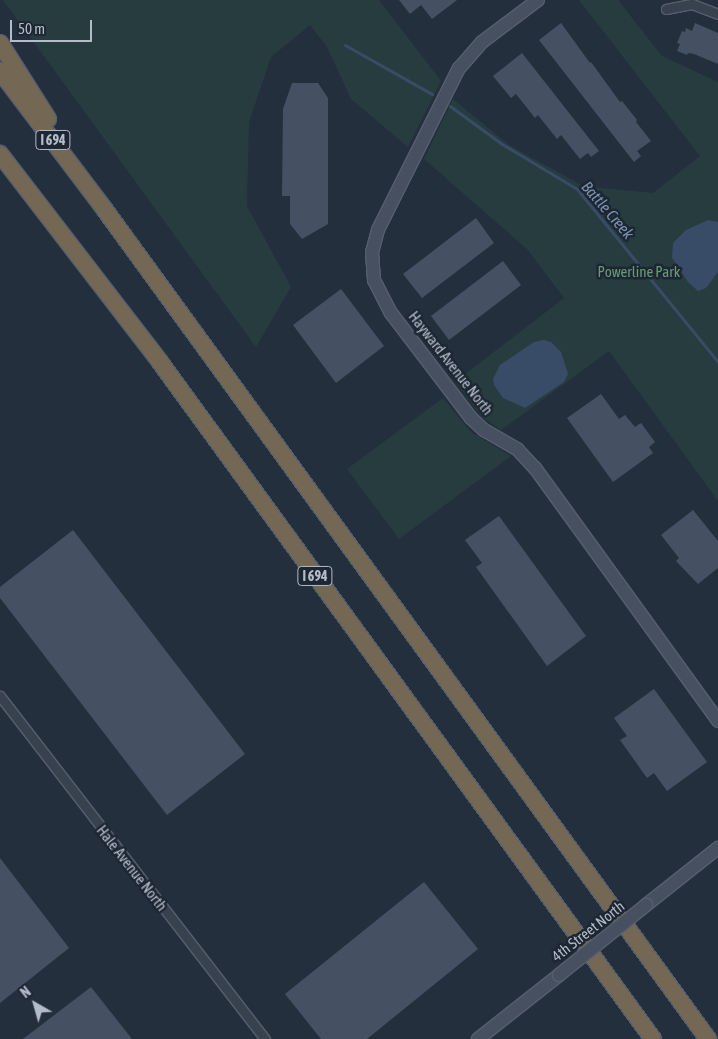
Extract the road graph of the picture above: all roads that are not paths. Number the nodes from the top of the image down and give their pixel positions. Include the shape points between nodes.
1 (538, 0) edge
2 (666, 9) dead end
3 (718, 14) edge
4 (0, 43) edge
5 (0, 71) edge
6 (0, 154) edge
7 (105, 210) junction
8 (0, 696) edge
9 (718, 721) edge
10 (718, 848) edge
11 (265, 1039) edge
12 (478, 1039) edge
13 (653, 1039) edge
14 (708, 1039) edge

1 - 9 street, Hayward Avenue North via 482,42 459,68 378,230 372,252 374,280 391,313 470,418 533,464
2 - 3 street via 692,4
4 - 7 highway
5 - 7 highway, I 694
6 - 13 highway, I 694 via 166,370
7 - 14 highway, I 694
8 - 11 street, Hale Avenue North
10 - 12 street, 4th Street North, bridge

